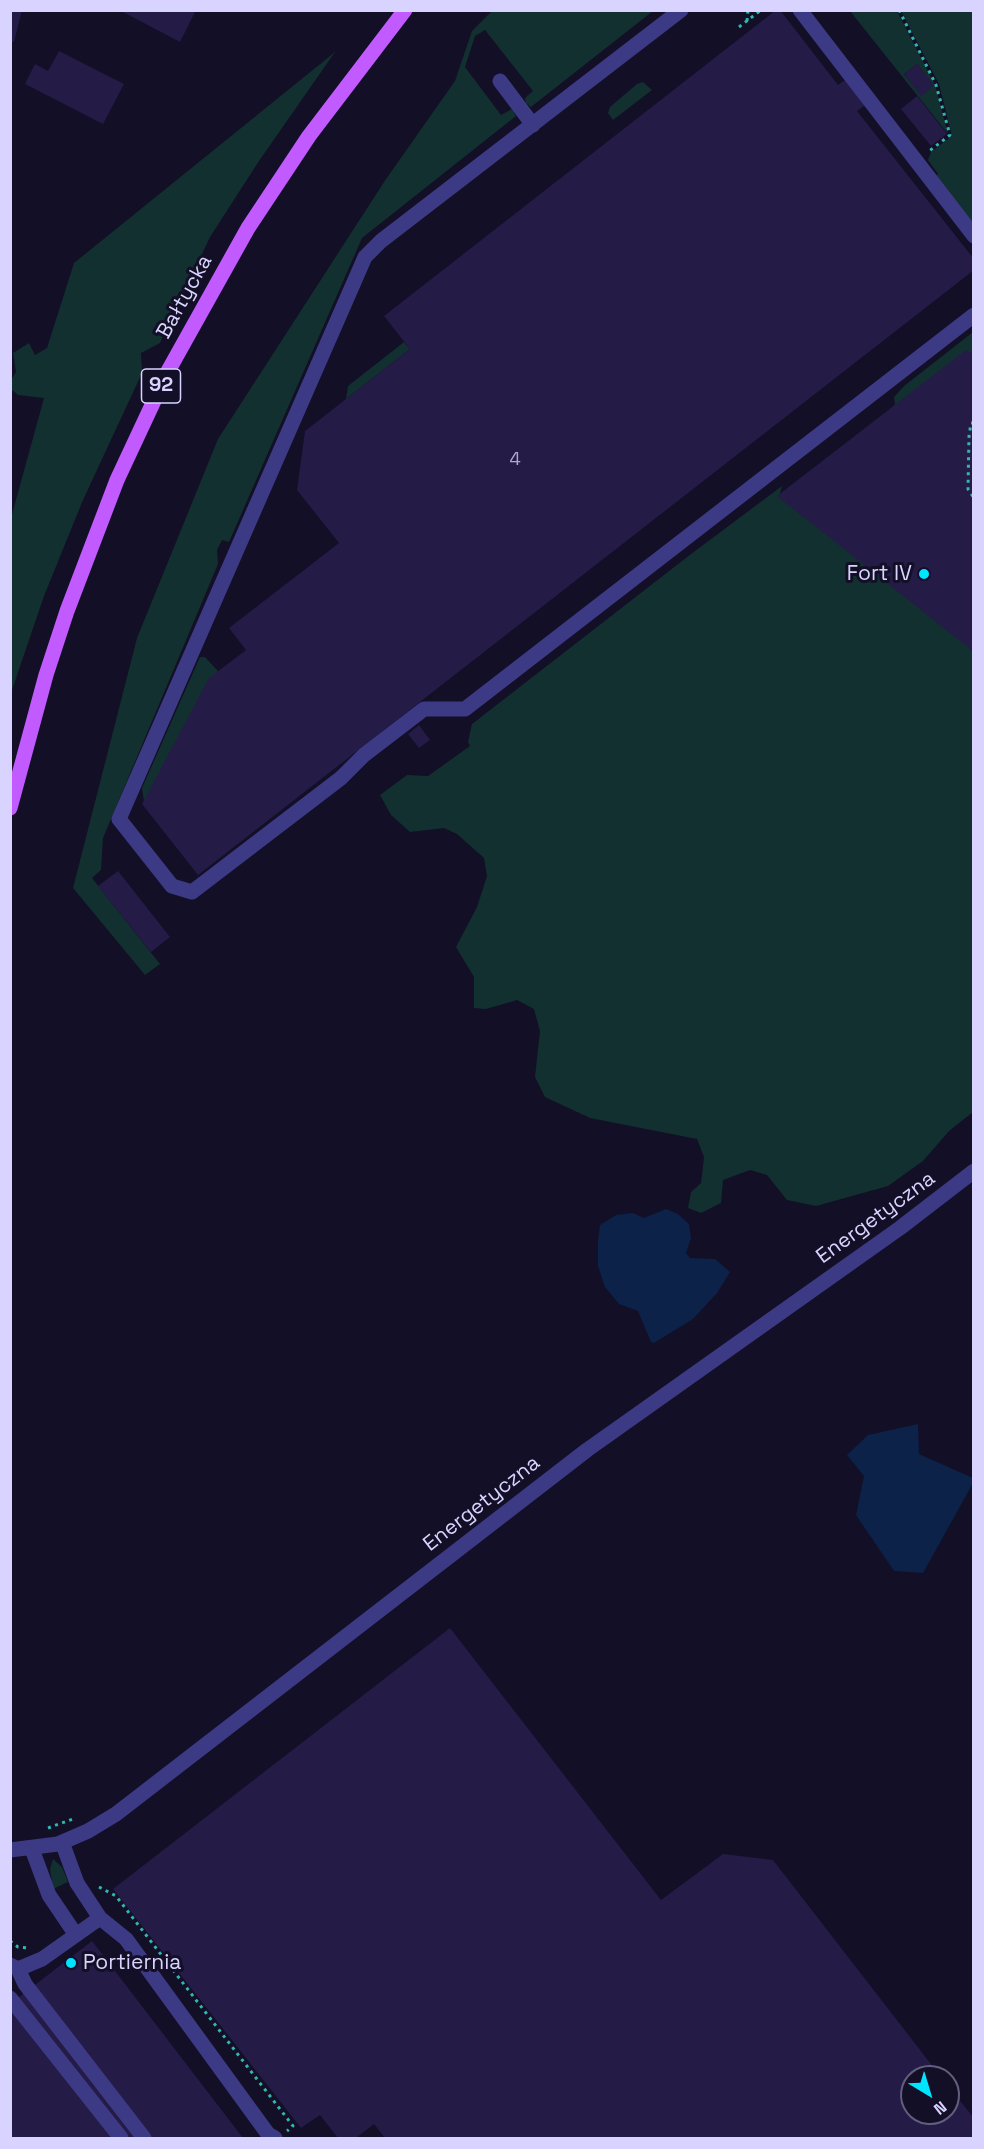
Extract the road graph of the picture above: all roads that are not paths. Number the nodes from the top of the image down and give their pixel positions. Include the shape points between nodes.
1 (405, 10) edge
2 (681, 10) edge
3 (800, 10) edge
4 (500, 81) dead end
5 (534, 125) junction
6 (974, 236) edge
7 (974, 315) edge
8 (10, 808) edge
9 (974, 1171) edge
10 (62, 1842) junction
11 (32, 1849) junction
12 (10, 1850) edge
13 (100, 1918) junction
14 (76, 1935) junction
15 (14, 1967) edge
16 (10, 1998) edge
17 (121, 2139) edge
18 (144, 2139) edge
19 (275, 2139) edge

1 - 8 main road, Bałtycka / 92 via 297,154 243,237 167,373 117,480 67,611
2 - 5 street
3 - 6 street
4 - 5 street
5 - 7 street via 365,257 119,819 172,886 192,892 217,875 424,710 465,709
9 - 10 street, Energetyczna via 587,1450 116,1814
10 - 11 street, Energetyczna
10 - 13 street via 77,1883
11 - 12 street, Energetyczna
11 - 14 street via 49,1895
13 - 14 street
13 - 19 street via 126,1939
14 - 15 street via 42,1959
15 - 18 street
16 - 17 street

